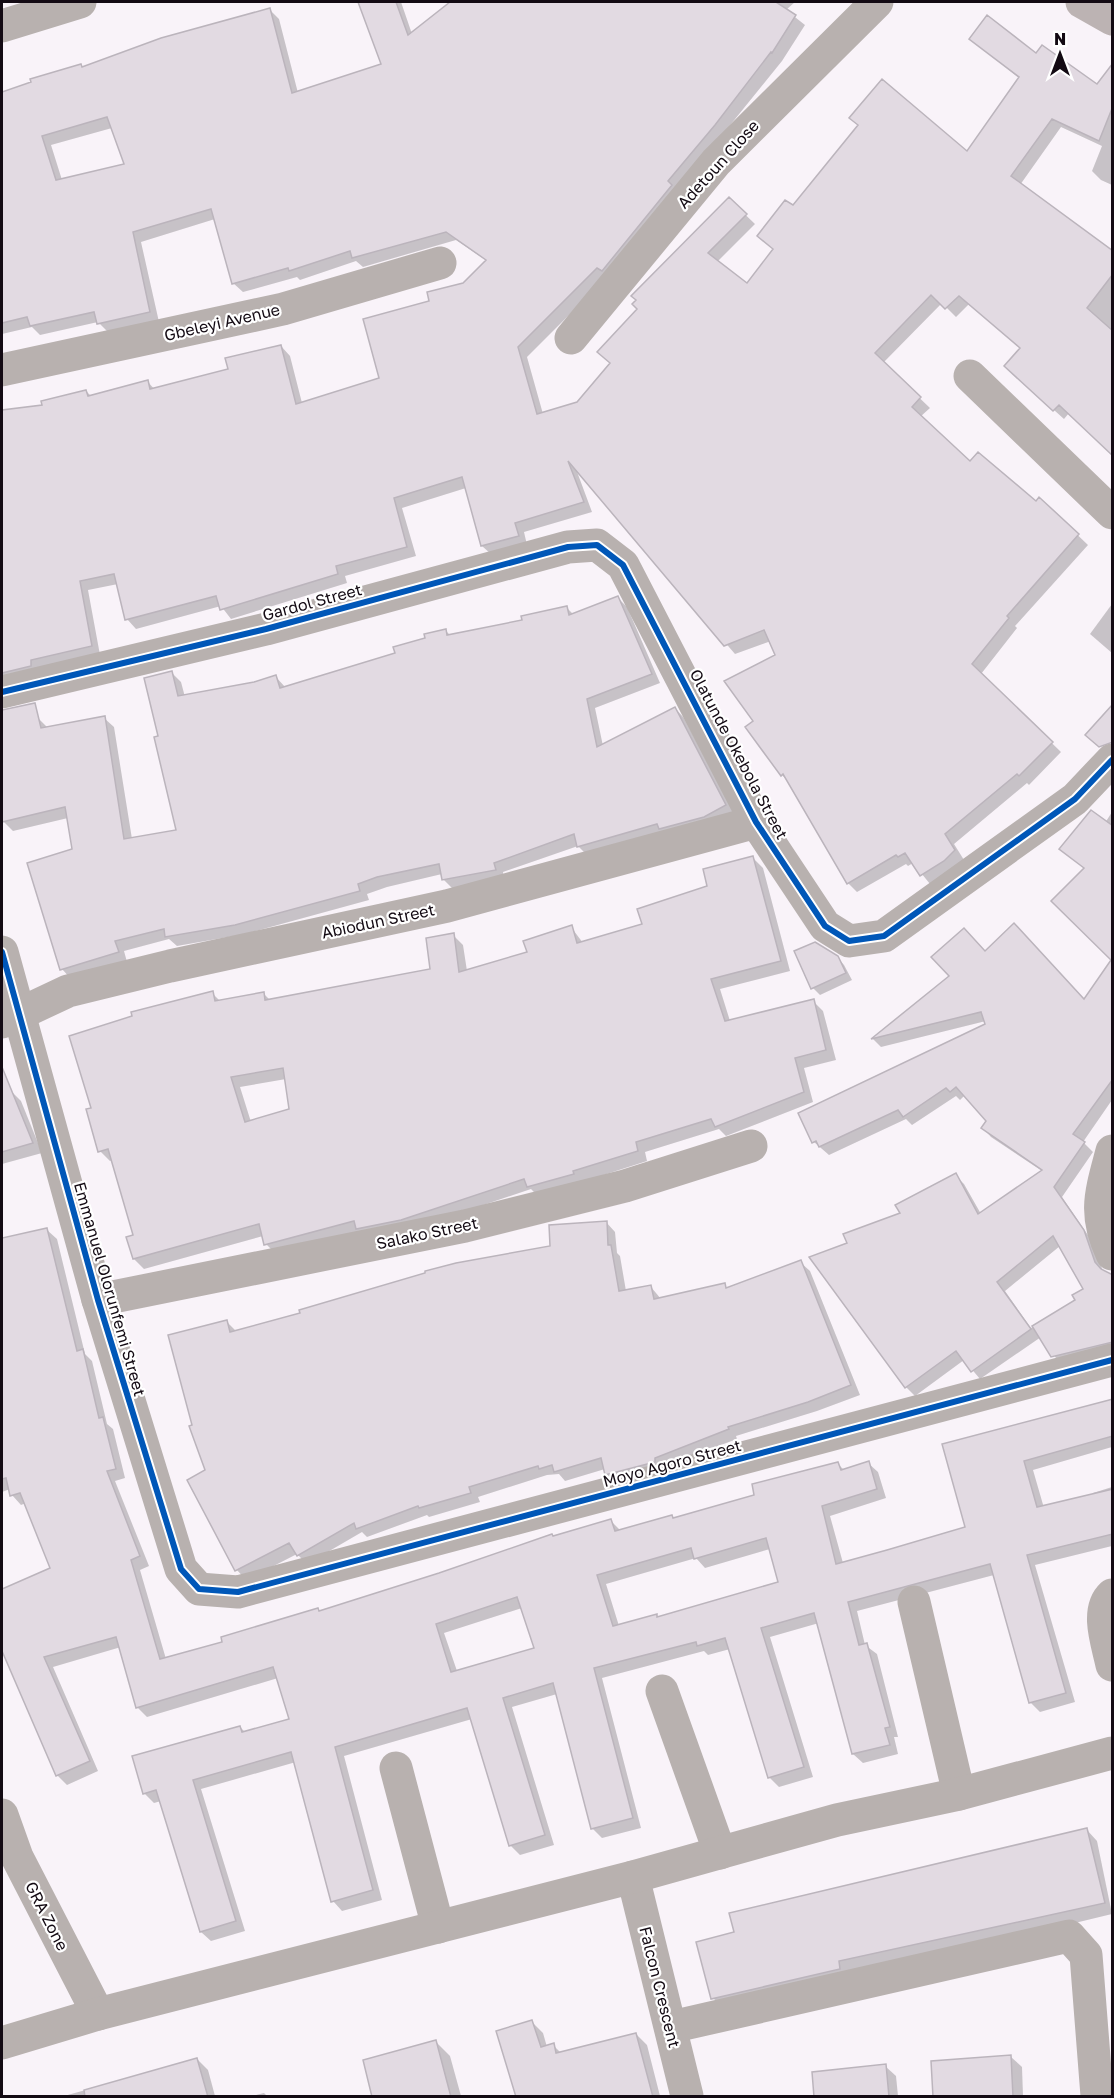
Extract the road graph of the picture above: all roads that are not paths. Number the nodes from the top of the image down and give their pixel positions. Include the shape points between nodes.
1 (80, 2) edge
2 (877, 2) edge
3 (1082, 2) edge
4 (1113, 19) edge
5 (2, 26) edge
6 (440, 263) dead end
7 (571, 338) dead end
8 (2, 370) edge
9 (970, 376) dead end
10 (1113, 513) edge
11 (623, 565) joint
12 (2, 692) edge
13 (1113, 760) edge
14 (756, 822) junction
15 (2, 952) edge
16 (9, 1018) edge
17 (751, 1146) dead end
18 (1113, 1151) edge
19 (1113, 1254) edge
20 (98, 1300) junction
21 (1113, 1360) edge
22 (238, 1592) joint
23 (1113, 1595) edge
24 (914, 1602) dead end
25 (1113, 1665) edge
26 (662, 1691) dead end
27 (1113, 1753) edge
28 (396, 1768) dead end
29 (959, 1794) junction
30 (2, 1815) edge
31 (720, 1853) junction
32 (633, 1877) junction
33 (438, 1927) junction
34 (98, 2014) junction
35 (671, 2027) junction
36 (2, 2043) edge
37 (687, 2097) edge
38 (1097, 2097) edge

1 - 5 street
2 - 7 street, Adetoun Close via 716,162
3 - 4 main road
6 - 8 street, Gbeleyi Avenue via 283,309
9 - 10 street
11 - 12 street, Gardol Street via 597,545 567,547 266,629
11 - 14 street, Olatunde Okebola Street
13 - 14 street, Olatunde Okebola Street via 1075,799 884,936 849,941 825,926
14 - 16 street, Abiodun Street via 447,906 68,991
15 - 16 street, Emmanuel Olorunfemi Street
16 - 20 street, Emmanuel Olorunfemi Street
17 - 20 street, Salako Street via 625,1186 465,1226
18 - 19 street via 1100,1196 1102,1232
20 - 22 street, Emmanuel Olorunfemi Street via 181,1569 199,1589
21 - 22 street, Moyo Agoro Street
23 - 25 street via 1108,1599 1103,1621
24 - 29 street
26 - 31 street
27 - 29 street
28 - 33 street
29 - 31 street via 837,1820
30 - 34 street, GRA Zone via 17,1857
31 - 32 street
32 - 33 street
32 - 35 street, Falcon Crescent
33 - 34 street
34 - 36 street
35 - 37 street, Falcon Crescent
35 - 38 street via 1069,1936 1086,1954

